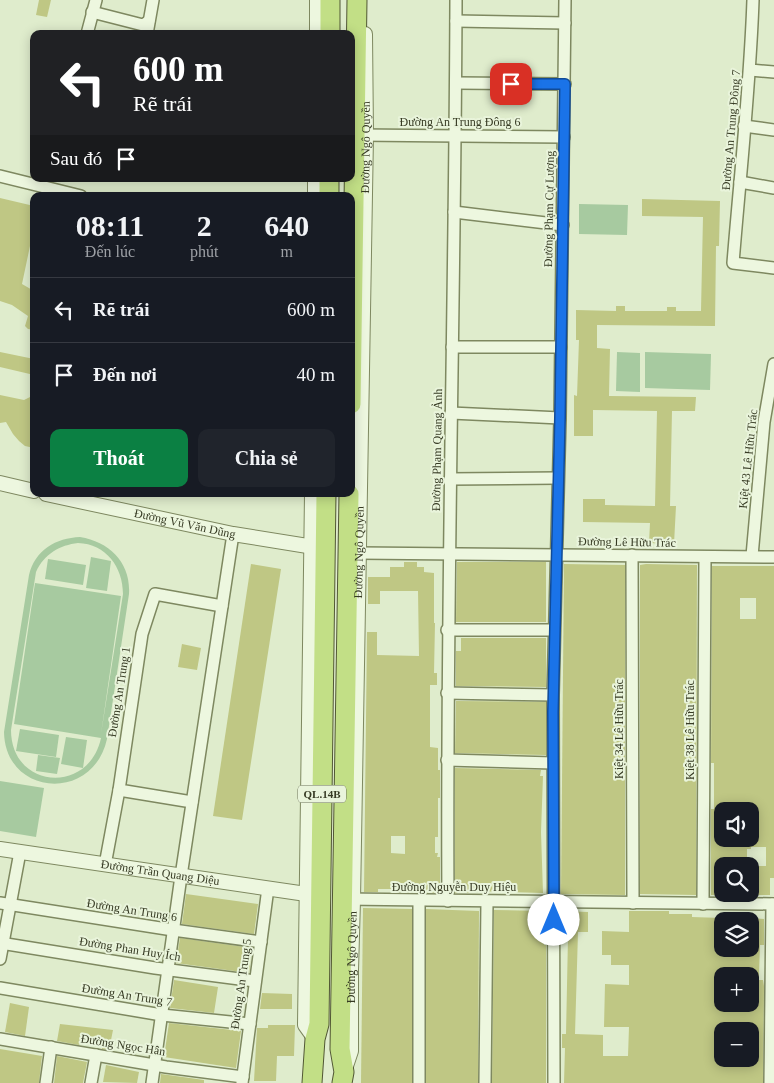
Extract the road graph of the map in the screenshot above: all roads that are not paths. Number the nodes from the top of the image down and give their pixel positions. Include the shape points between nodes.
1 (96, 0) edge
2 (153, 0) edge
3 (317, 0) edge
4 (330, 0) edge
5 (357, 0) edge
6 (365, 0) edge
7 (456, 0) edge
8 (565, 0) edge
9 (753, 0) edge
10 (92, 12) junction
11 (149, 21) junction
12 (456, 21) junction
13 (565, 23) junction
14 (88, 30) edge
15 (148, 30) edge
16 (317, 30) edge
17 (330, 30) edge
18 (750, 70) junction
19 (774, 72) edge
20 (456, 83) junction
21 (565, 84) junction
22 (744, 126) junction
23 (774, 130) edge
24 (361, 135) junction
25 (456, 136) junction
26 (564, 137) junction
27 (0, 176) edge
28 (30, 180) edge
29 (740, 182) junction
30 (48, 183) edge
31 (774, 188) edge
32 (71, 192) edge
33 (454, 212) junction
34 (563, 225) junction
35 (774, 268) edge
36 (355, 296) edge
37 (452, 347) junction
38 (561, 347) junction
39 (774, 364) edge
40 (451, 413) junction
41 (560, 418) junction
42 (355, 448) edge
43 (558, 478) junction
44 (450, 479) junction
45 (0, 483) edge
46 (30, 490) edge
47 (60, 497) edge
48 (312, 497) edge
49 (326, 497) edge
50 (348, 497) edge
51 (354, 497) edge
52 (233, 534) junction
53 (319, 548) junction
54 (353, 552) junction
55 (449, 553) junction
56 (556, 555) junction
57 (632, 556) junction
58 (752, 556) junction
59 (774, 556) edge
60 (705, 557) junction
61 (222, 606) junction
62 (447, 630) junction
63 (554, 630) junction
64 (447, 693) junction
65 (553, 694) junction
66 (447, 760) junction
67 (552, 763) junction
68 (119, 790) junction
69 (192, 802) junction
70 (0, 849) edge
71 (20, 852) junction
72 (105, 865) junction
73 (181, 876) junction
74 (268, 888) junction
75 (314, 895) junction
76 (348, 900) junction
77 (419, 901) junction
78 (448, 901) junction
79 (487, 902) junction
80 (554, 902) junction
81 (633, 903) junction
82 (5, 904) edge
83 (703, 904) junction
84 (773, 904) edge
85 (173, 930) junction
86 (261, 942) junction
87 (1, 943) edge
88 (0, 959) edge
89 (167, 970) junction
90 (255, 981) junction
91 (0, 988) edge
92 (162, 1015) junction
93 (250, 1024) junction
94 (0, 1039) edge
95 (51, 1047) junction
96 (96, 1055) junction
97 (155, 1065) junction
98 (200, 1071) junction
99 (343, 1078) edge
100 (242, 1080) edge
101 (46, 1083) edge
102 (91, 1083) edge
103 (152, 1083) edge
104 (199, 1083) edge
105 (312, 1083) edge
106 (419, 1083) edge
107 (485, 1083) edge
108 (554, 1083) edge
109 (770, 1083) edge

1 - 10 street
2 - 11 street
3 - 16 street
4 - 17 highway
5 - 24 highway
6 - 24 street, Đường Ngô Quyền
7 - 12 street, Đường Phạm Quang Ảnh
8 - 13 street, Đường Phạm Cự Lượng
9 - 18 street, Đường An Trung Đông 7
10 - 11 street via 143,25
10 - 14 street
11 - 15 street
12 - 13 street
12 - 20 street, Đường Phạm Quang Ảnh
13 - 21 street, Đường Phạm Cự Lượng
18 - 19 street
18 - 22 street, Đường An Trung Đông 7
20 - 21 street
20 - 25 street, Đường Phạm Quang Ảnh
21 - 26 street, Đường Phạm Cự Lượng
22 - 23 street
22 - 29 street, Đường An Trung Đông 7
24 - 25 street, Đường An Trung Đông 6
24 - 36 highway, Đường Ngô Quyền
24 - 42 street, Đường Ngô Quyền
25 - 26 street, Đường An Trung Đông 6
25 - 33 street, Đường Phạm Quang Ảnh
26 - 34 street, Đường Phạm Cự Lượng
27 - 28 street
29 - 31 street
29 - 35 street, Đường An Trung Đông 7 via 734,263
30 - 32 street
33 - 34 street
33 - 37 street, Đường Phạm Quang Ảnh
34 - 38 street, Đường Phạm Cự Lượng
37 - 38 street
37 - 40 street, Đường Phạm Quang Ảnh
38 - 41 street, Đường Phạm Cự Lượng
39 - 58 street, Kiệt 43 Lê Hữu Trác via 764,422
40 - 41 street
40 - 44 street, Đường Phạm Quang Ảnh
41 - 43 street, Đường Phạm Cự Lượng
43 - 44 street
43 - 56 street, Đường Phạm Cự Lượng
44 - 55 street, Đường Phạm Quang Ảnh
45 - 46 street
47 - 52 street, Đường Vũ Văn Dũng
48 - 53 street
49 - 53 highway, QL.14B
50 - 54 highway, Đường Ngô Quyền / QL.14B
51 - 54 street, Đường Ngô Quyền
52 - 53 street, Đường Vũ Văn Dũng
52 - 61 street
53 - 54 highway
53 - 75 highway, QL.14B
54 - 55 street, Đường Lê Hữu Trác
54 - 76 highway, Đường Ngô Quyền / QL.14B via 347,629
55 - 56 street, Đường Lê Hữu Trác
55 - 62 street, Đường Phạm Quang Ảnh
56 - 57 street, Đường Lê Hữu Trác
56 - 63 street, Đường Phạm Cự Lượng
57 - 60 street, Đường Lê Hữu Trác
57 - 81 street, Kiệt 34 Lê Hữu Trác
58 - 59 street, Đường Lê Hữu Trác
58 - 60 street, Đường Lê Hữu Trác
60 - 83 street, Kiệt 38 Lê Hữu Trác
61 - 68 street, Đường An Trung 1 via 154,594 142,634
61 - 69 street
62 - 63 street
62 - 64 street, Đường Phạm Quang Ảnh
63 - 65 street, Đường Phạm Cự Lượng
64 - 65 street
64 - 66 street, Đường Phạm Quang Ảnh
65 - 67 street, Đường Phạm Cự Lượng
66 - 67 street
66 - 78 street, Đường Phạm Quang Ảnh
67 - 80 street, Đường Phạm Cự Lượng
68 - 69 street
68 - 72 street
69 - 73 street
70 - 71 street, Đường Trần Quang Diệu
71 - 72 street, Đường Trần Quang Diệu
71 - 82 street
72 - 73 street, Đường Trần Quang Diệu
73 - 74 street, Đường Trần Quang Diệu
73 - 85 street
74 - 75 street, Đường Trần Quang Diệu
74 - 86 street, Đường An Trung 5
75 - 105 highway, QL.14B via 319,1024
76 - 77 street, Đường Nguyễn Duy Hiệu
76 - 99 highway, Đường Ngô Quyền / QL.14B via 340,1049
77 - 78 street, Đường Nguyễn Duy Hiệu
77 - 106 street
78 - 79 street, Đường Nguyễn Duy Hiệu
79 - 80 street, Đường Nguyễn Duy Hiệu
79 - 107 street
80 - 81 street, Đường Nguyễn Duy Hiệu
80 - 108 street, Đường Phạm Cự Lượng
81 - 83 street, Đường Nguyễn Duy Hiệu
82 - 85 street, Đường An Trung 6
82 - 87 street
83 - 84 street, Đường Nguyễn Duy Hiệu
84 - 109 street
85 - 86 street, Đường An Trung 6
85 - 89 street
86 - 90 street, Đường An Trung 5
87 - 88 street
87 - 89 street, Đường Phan Huy Ích
89 - 90 street, Đường Phan Huy Ích
89 - 92 street
90 - 93 street, Đường An Trung 5
91 - 92 street, Đường An Trung 7
92 - 93 street, Đường An Trung 7
92 - 97 street
93 - 100 street, Đường An Trung 5
94 - 95 street, Đường Ngọc Hân
95 - 96 street, Đường Ngọc Hân
95 - 101 street
96 - 97 street, Đường Ngọc Hân
96 - 102 street
97 - 98 street, Đường Ngọc Hân
97 - 103 street
98 - 100 street, Đường Ngọc Hân
98 - 104 street

